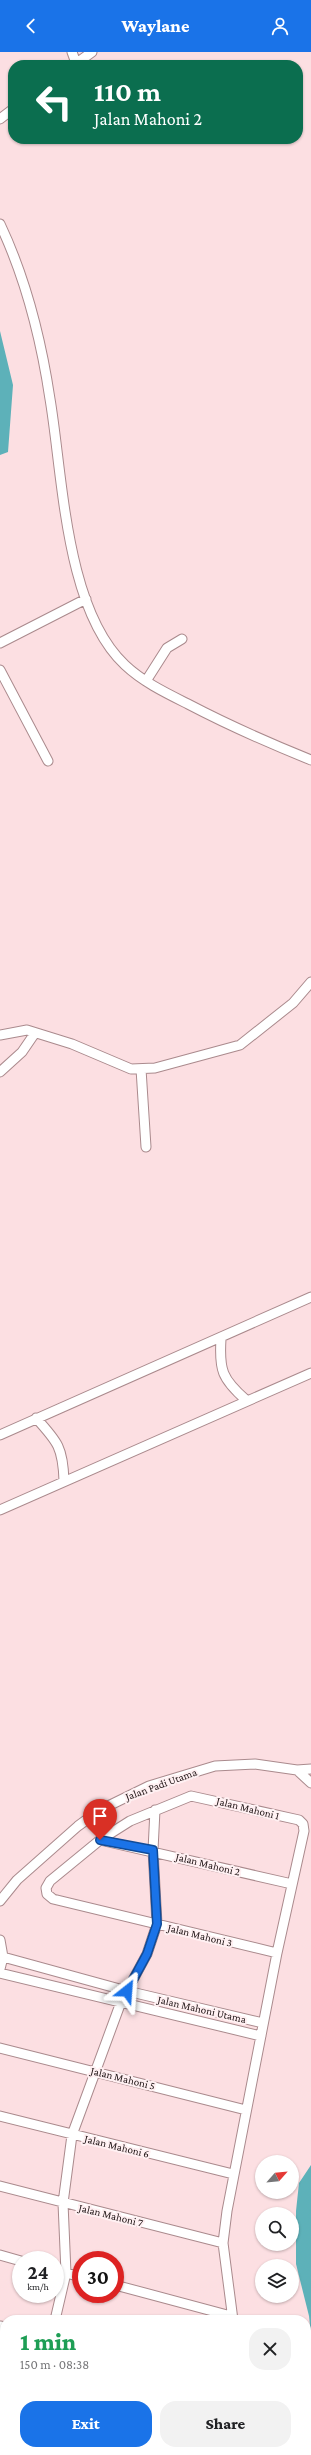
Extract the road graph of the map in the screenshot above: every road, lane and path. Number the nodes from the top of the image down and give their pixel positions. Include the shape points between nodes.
1 (92, 52) edge
2 (81, 60) edge
3 (8, 113) edge
4 (0, 119) edge
5 (0, 224) edge
6 (86, 599) junction
7 (182, 639) dead end
8 (0, 643) edge
9 (0, 670) edge
10 (146, 681) junction
11 (311, 760) edge
12 (48, 761) dead end
13 (311, 982) edge
14 (35, 1033) junction
15 (0, 1035) edge
16 (142, 1069) junction
17 (0, 1072) edge
18 (146, 1147) dead end
19 (311, 1297) edge
20 (221, 1339) junction
21 (311, 1373) edge
22 (246, 1400) junction
23 (36, 1418) junction
24 (0, 1435) edge
25 (64, 1481) junction
26 (0, 1510) edge
27 (311, 1769) edge
28 (297, 1770) junction
29 (311, 1783) edge
30 (155, 1810) junction
31 (100, 1840) junction
32 (153, 1850) junction
33 (292, 1884) junction
34 (0, 1901) edge
35 (157, 1924) junction
36 (0, 1940) edge
37 (277, 1953) junction
38 (3, 1957) junction
39 (0, 1969) edge
40 (0, 1973) edge
41 (127, 1991) junction
42 (120, 2002) junction
43 (263, 2023) junction
44 (261, 2036) junction
45 (0, 2048) edge
46 (95, 2071) junction
47 (246, 2110) junction
48 (0, 2116) edge
49 (72, 2135) junction
50 (233, 2174) junction
51 (0, 2186) edge
52 (63, 2203) junction
53 (223, 2243) junction
54 (0, 2255) edge
55 (12, 2258) edge
56 (66, 2273) junction
57 (72, 2274) edge
58 (124, 2288) edge
59 (56, 2315) edge
60 (221, 2315) edge
61 (232, 2315) edge

1 - 2 street
3 - 4 street
5 - 6 street via 16,257 29,298 50,398 69,533 77,573
6 - 8 street
6 - 10 street via 97,628 109,646 125,665
7 - 10 street via 168,648
9 - 12 street
10 - 11 street via 245,734
13 - 16 street via 294,1003 240,1045 155,1068
14 - 15 street via 19,1031
14 - 16 street via 72,1044 118,1065
14 - 17 street via 22,1052
16 - 18 street
19 - 20 street
20 - 22 street via 222,1373 229,1385
20 - 23 street
21 - 22 street
22 - 25 street
23 - 24 street
23 - 25 street via 55,1439 64,1459
25 - 26 street
27 - 28 street, Jalan Padi Utama
28 - 29 street
28 - 34 street, Jalan Padi Utama via 255,1764 215,1766 149,1786 123,1797 78,1826 17,1880
30 - 31 street via 130,1821
30 - 32 street
30 - 33 street, Jalan Mahoni 1 via 191,1796 299,1820 304,1831
31 - 32 street, Jalan Mahoni 2
31 - 35 street, Jalan Mahoni 3 via 50,1881 46,1888 47,1894 53,1898
32 - 33 street, Jalan Mahoni 2
32 - 35 street
33 - 37 street
35 - 37 street, Jalan Mahoni 3
35 - 41 street via 147,1954
36 - 38 street
37 - 43 street
38 - 39 street
38 - 41 street, Jalan Mahoni Utama
40 - 42 street, Jalan Mahoni Utama
41 - 42 street
41 - 43 street, Jalan Mahoni Utama
42 - 44 street, Jalan Mahoni Utama
42 - 46 street
43 - 44 street
44 - 47 street
45 - 46 street, Jalan Mahoni 5
46 - 47 street, Jalan Mahoni 5
46 - 49 street
47 - 50 street
48 - 49 street, Jalan Mahoni 6
49 - 50 street, Jalan Mahoni 6
49 - 52 street
50 - 53 street
51 - 52 street, Jalan Mahoni 7
52 - 53 street, Jalan Mahoni 7
52 - 56 street
53 - 61 street
54 - 55 street
56 - 57 street
56 - 59 street
58 - 60 street

